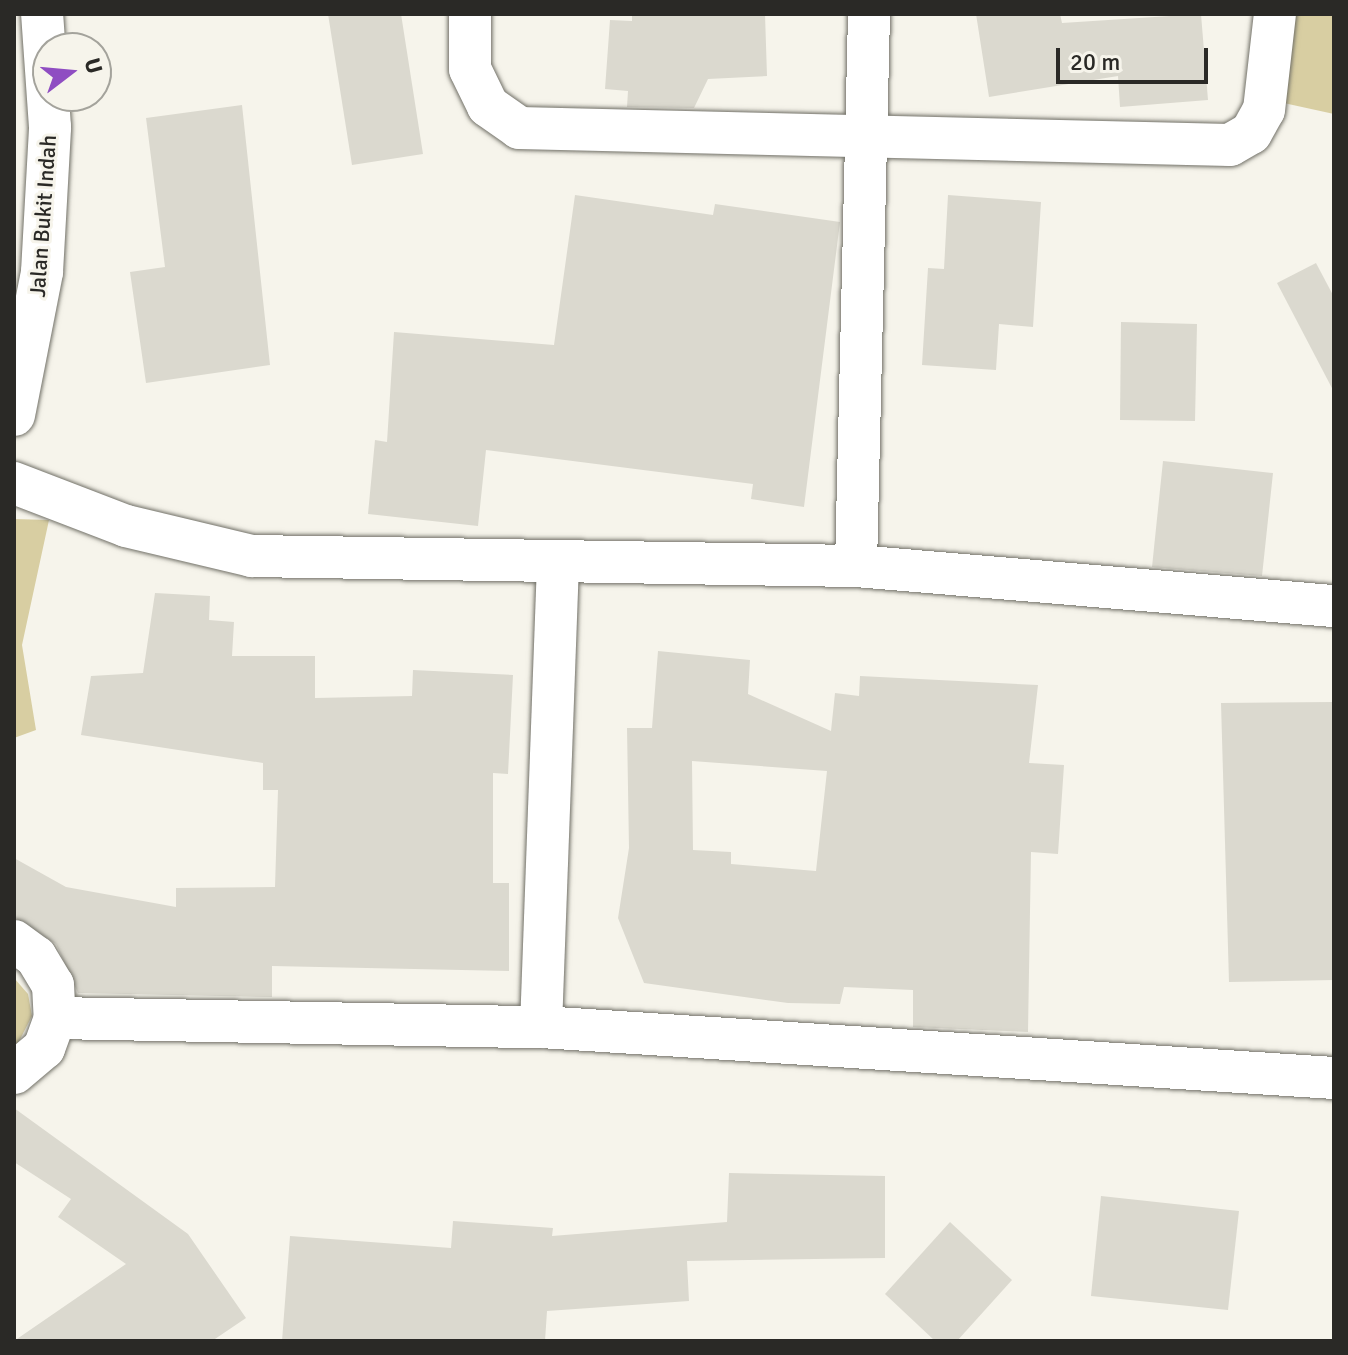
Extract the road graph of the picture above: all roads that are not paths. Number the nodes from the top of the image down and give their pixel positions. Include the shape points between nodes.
1 (42, 14) edge
2 (470, 14) edge
3 (869, 14) edge
4 (1275, 14) edge
5 (866, 137) junction
6 (14, 415) edge
7 (14, 483) edge
8 (558, 566) junction
9 (856, 566) junction
10 (1334, 606) edge
11 (14, 941) edge
12 (55, 1018) junction
13 (541, 1027) junction
14 (14, 1073) edge
15 (1334, 1078) edge

1 - 6 street, Jalan Bukit Indah via 50,127 42,272
2 - 5 street via 470,69 488,106 519,128
3 - 5 street
4 - 5 street via 1264,110 1251,133 1230,145
5 - 9 street
7 - 8 street via 126,526 252,556
8 - 9 street
8 - 13 street
9 - 10 street
11 - 12 street via 36,957 53,985
12 - 13 street
12 - 14 street via 44,1048
13 - 15 street

